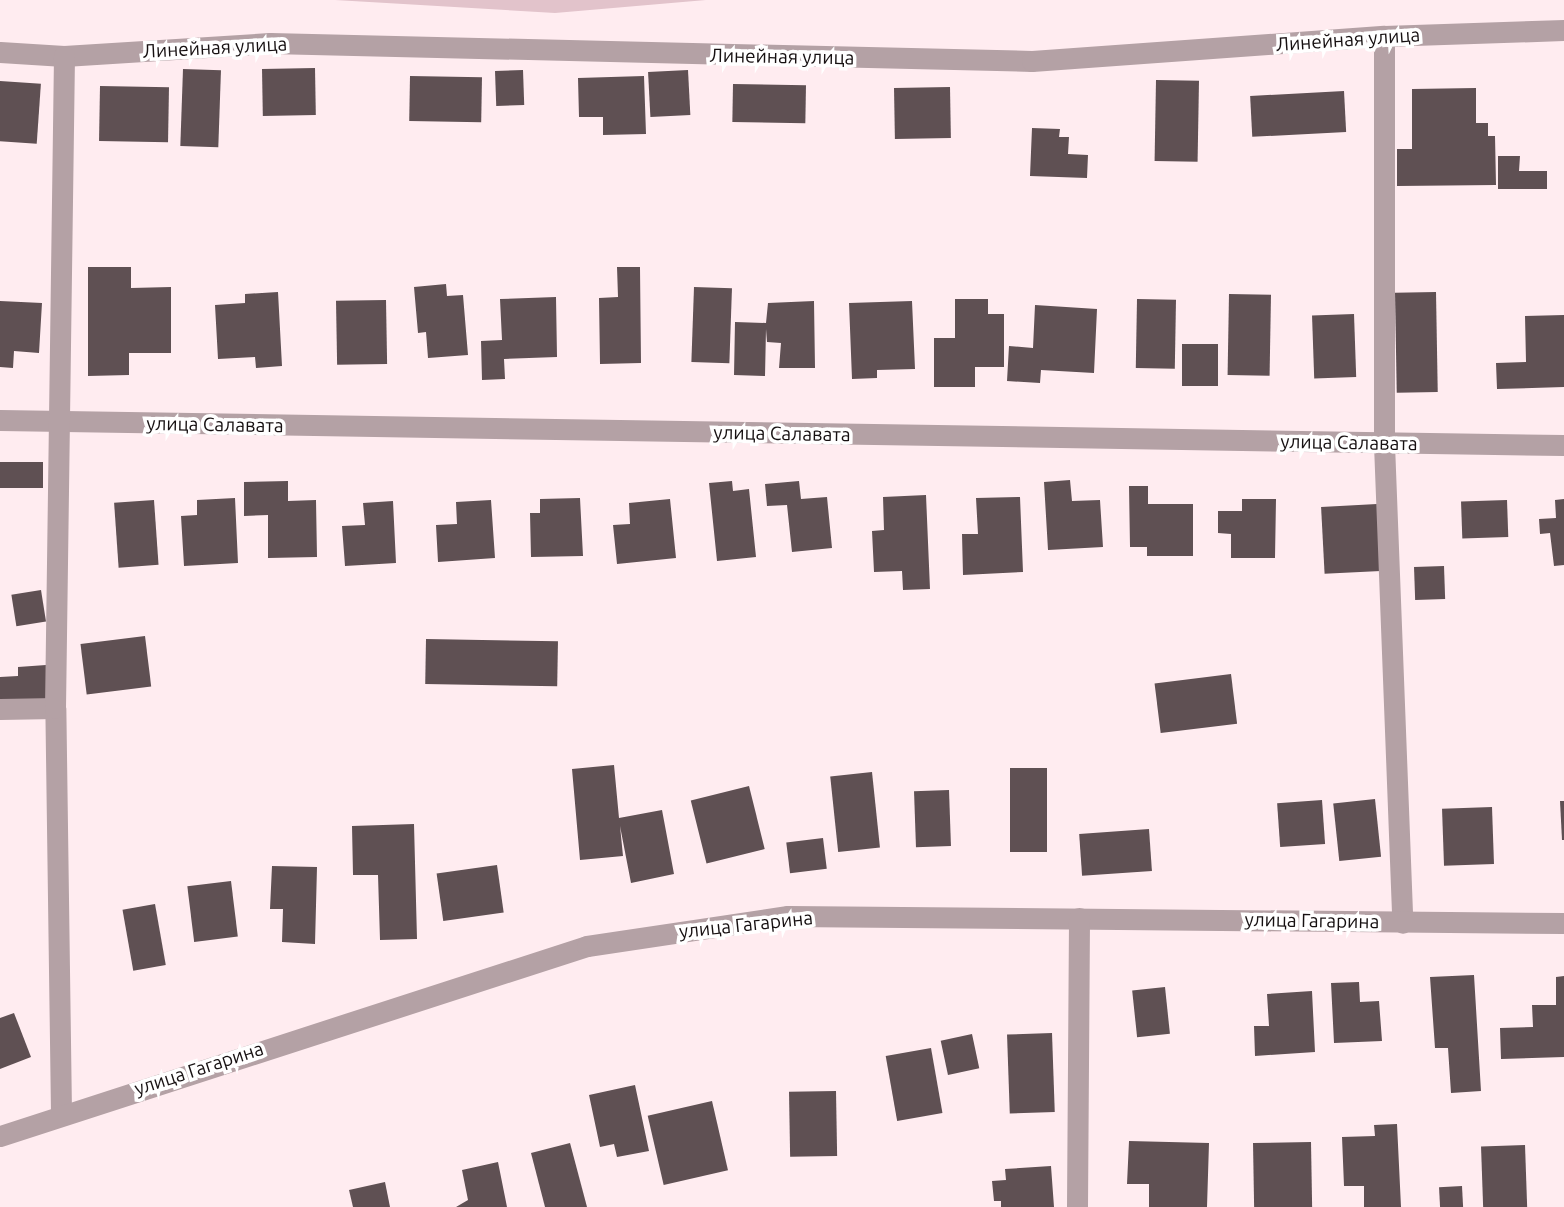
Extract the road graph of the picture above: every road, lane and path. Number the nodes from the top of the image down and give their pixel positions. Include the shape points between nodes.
1 (1564, 30) edge
2 (1384, 36) junction
3 (0, 51) edge
4 (64, 56) junction
5 (0, 420) edge
6 (60, 422) junction
7 (1384, 444) junction
8 (1564, 446) edge
9 (55, 708) junction
10 (0, 709) edge
11 (1079, 918) junction
12 (1402, 923) junction
13 (1564, 923) edge
14 (61, 1112) junction
15 (0, 1136) edge
16 (1077, 1207) edge

1 - 2 street, Линейная улица
2 - 4 street, Линейная улица via 1032,61 270,43
2 - 7 street
3 - 4 street, Линейная улица
4 - 6 street
5 - 6 street, улица Салавата
6 - 7 street, улица Салавата
6 - 9 street
7 - 8 street, улица Салавата
7 - 12 street
9 - 10 street
9 - 14 street
11 - 12 street, улица Гагарина
11 - 14 street, улица Гагарина via 788,916 587,946
11 - 16 street
12 - 13 street, улица Гагарина
14 - 15 street, улица Гагарина

